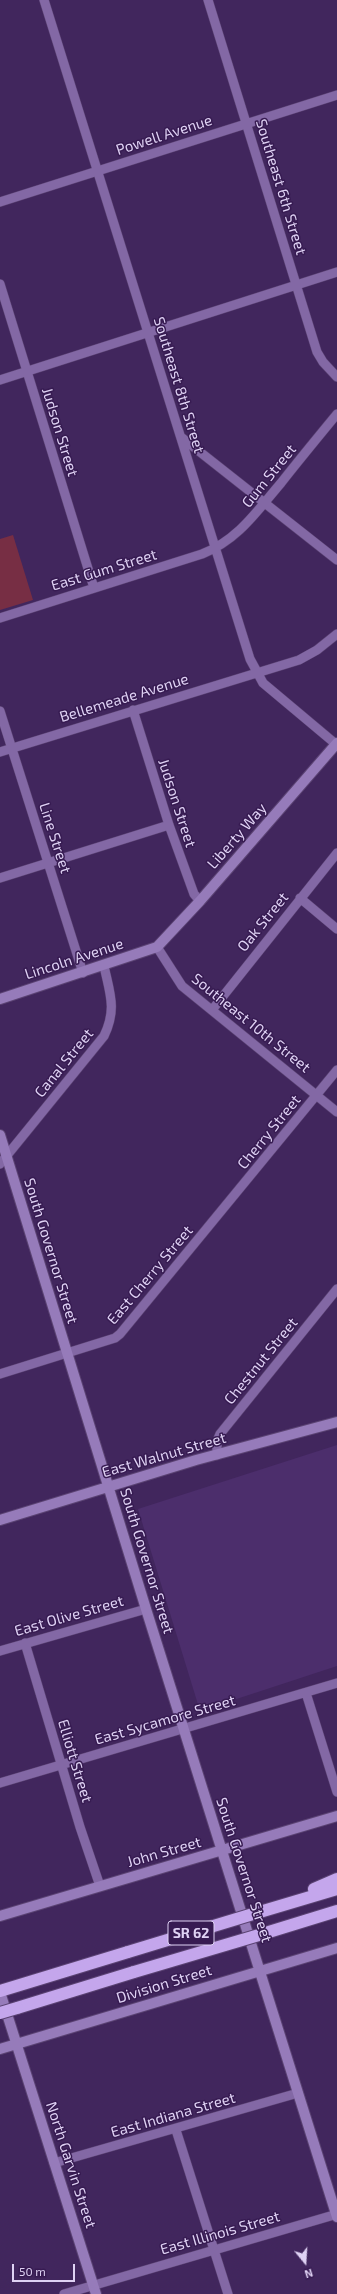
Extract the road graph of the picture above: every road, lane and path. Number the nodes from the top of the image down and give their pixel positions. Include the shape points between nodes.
1 (44, 0) edge
2 (208, 0) edge
3 (337, 95) edge
4 (246, 124) junction
5 (98, 171) junction
6 (0, 202) edge
7 (337, 272) edge
8 (0, 284) edge
9 (297, 285) junction
10 (148, 332) junction
11 (27, 372) junction
12 (337, 377) edge
13 (0, 380) edge
14 (337, 414) edge
15 (181, 437) junction
16 (266, 503) junction
17 (216, 548) junction
18 (337, 560) edge
19 (94, 588) junction
20 (0, 618) edge
21 (337, 634) edge
22 (256, 672) junction
23 (133, 710) junction
24 (0, 711) edge
25 (336, 744) edge
26 (11, 748) junction
27 (0, 752) edge
28 (169, 825) junction
29 (337, 853) edge
30 (48, 863) junction
31 (0, 878) edge
32 (300, 898) junction
33 (200, 901) junction
34 (337, 929) edge
35 (156, 947) junction
36 (104, 966) junction
37 (83, 973) junction
38 (0, 999) edge
39 (212, 1010) junction
40 (337, 1070) edge
41 (317, 1095) junction
42 (337, 1112) edge
43 (0, 1135) edge
44 (3, 1159) edge
45 (222, 1211) joint
46 (336, 1292) edge
47 (67, 1354) junction
48 (0, 1374) edge
49 (337, 1422) edge
50 (217, 1455) junction
51 (108, 1486) junction
52 (0, 1520) edge
53 (146, 1609) junction
54 (25, 1644) junction
55 (0, 1651) edge
56 (337, 1683) edge
57 (306, 1693) junction
58 (184, 1729) junction
59 (62, 1764) junction
60 (0, 1783) edge
61 (337, 1792) edge
62 (337, 1816) edge
63 (222, 1850) junction
64 (337, 1879) edge
65 (100, 1886) junction
66 (337, 1889) edge
67 (268, 1910) junction
68 (337, 1911) edge
69 (0, 1916) edge
70 (337, 1948) edge
71 (260, 1971) junction
72 (3, 1990) edge
73 (0, 2013) edge
74 (17, 2044) junction
75 (0, 2049) edge
76 (298, 2093) junction
77 (176, 2130) junction
78 (54, 2163) junction
79 (337, 2215) edge
80 (214, 2250) junction
81 (95, 2290) edge
82 (64, 2294) edge
83 (228, 2294) edge

1 - 5 street, Southeast 8th Street
2 - 4 street, Southeast 6th Street
3 - 4 street, Powell Avenue
4 - 5 street, Powell Avenue
4 - 9 street, Southeast 6th Street
5 - 6 street, Powell Avenue
5 - 10 street, Southeast 8th Street
7 - 9 street
8 - 11 street, Judson Street
9 - 10 street
9 - 12 street, Southeast 6th Street via 317,352 322,362
10 - 11 street
10 - 15 street, Southeast 8th Street
11 - 13 street
11 - 19 street, Judson Street
14 - 16 street, Gum Street
15 - 16 street
15 - 17 street, Southeast 8th Street
16 - 17 street, Gum Street via 230,540
16 - 18 street
17 - 19 street, East Gum Street
17 - 22 street, Southeast 8th Street
19 - 20 street, East Gum Street
21 - 22 street, Bellemeade Avenue via 299,660
22 - 23 street, Bellemeade Avenue
22 - 25 street, Southeast 8th Street via 263,683
23 - 26 street, Bellemeade Avenue
23 - 28 street, Judson Street
24 - 26 street, Line Street
25 - 33 main road, Liberty Way
26 - 27 street, Bellemeade Avenue
26 - 30 street, Line Street
28 - 30 street
28 - 33 street, Judson Street via 194,894
29 - 32 street, Oak Street
30 - 31 street
30 - 37 street, Line Street
32 - 34 street
32 - 39 street, Oak Street
33 - 35 main road, Liberty Way
35 - 36 main road, Lincoln Avenue
35 - 39 street, Southeast 10th Street via 176,979
36 - 37 main road, Lincoln Avenue
36 - 44 street, Canal Street via 113,1006 112,1020 104,1036
37 - 38 main road, Lincoln Avenue
39 - 41 street, Southeast 10th Street
40 - 41 street, Cherry Street
41 - 42 street, Southeast 10th Street
41 - 45 street, Cherry Street
43 - 44 main road, South Governor Street
44 - 47 main road, South Governor Street
45 - 47 street, East Cherry Street via 120,1334
46 - 50 street, Chestnut Street via 220,1434
47 - 48 street, East Cherry Street
47 - 51 main road, South Governor Street
49 - 50 main road, East Walnut Street
50 - 51 main road, East Walnut Street
51 - 52 main road, East Walnut Street
51 - 53 main road, South Governor Street
53 - 54 street, East Olive Street
53 - 58 main road, South Governor Street
54 - 55 street, East Olive Street
54 - 59 street, Elliott Street
56 - 57 street, East Sycamore Street
57 - 58 street, East Sycamore Street
57 - 61 street
58 - 59 street, East Sycamore Street
58 - 63 main road, South Governor Street
59 - 60 street, East Sycamore Street
59 - 65 street, Elliott Street
62 - 63 main road, John Street
63 - 65 main road, John Street
63 - 71 main road, South Governor Street
64 - 67 highway
65 - 69 main road, John Street
66 - 67 highway, SR 62
67 - 72 highway, SR 62, bridge
68 - 73 highway, SR 62, bridge
70 - 71 main road, Division Street
71 - 74 main road, Division Street
71 - 76 main road, South Governor Street
72 - 74 main road, North Garvin Street
74 - 75 main road, Division Street
74 - 78 main road, North Garvin Street
76 - 77 street, East Indiana Street
76 - 79 main road, South Governor Street
77 - 78 street, East Indiana Street
77 - 80 street
78 - 81 main road, North Garvin Street
79 - 80 street, East Illinois Street
80 - 81 street, East Illinois Street
80 - 83 street
81 - 82 street, East Illinois Street

